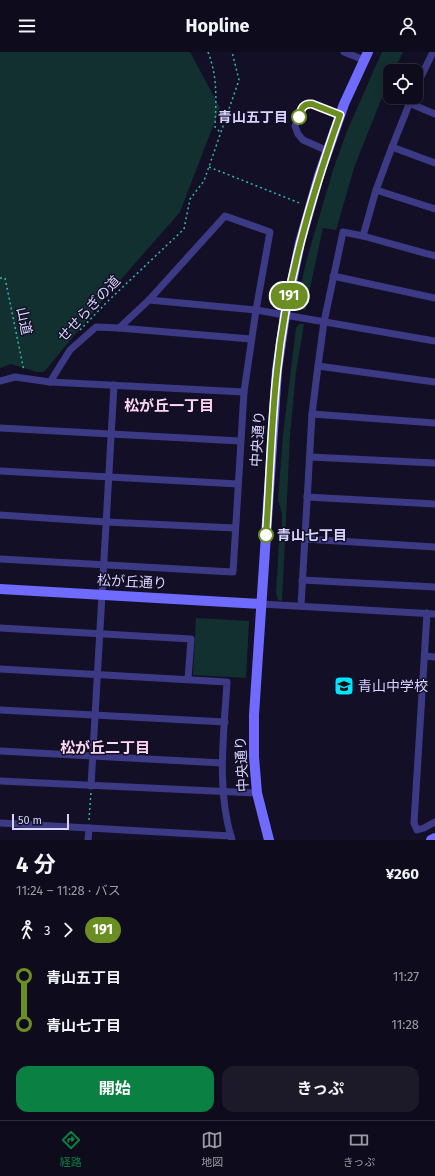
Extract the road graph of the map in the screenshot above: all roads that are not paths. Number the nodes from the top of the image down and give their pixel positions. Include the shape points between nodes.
1 (344, 52) edge
2 (433, 52) edge
3 (366, 56) edge
4 (432, 63) edge
5 (423, 76) edge
6 (409, 104) edge
7 (418, 104) edge
8 (435, 114) edge
9 (340, 115) junction
10 (392, 147) junction
11 (328, 150) junction
12 (435, 163) edge
13 (376, 190) junction
14 (435, 209) edge
15 (363, 236) junction
16 (435, 256) edge
17 (334, 276) junction
18 (435, 298) edge
19 (149, 300) junction
20 (256, 310) junction
21 (285, 315) junction
22 (324, 322) junction
23 (119, 328) junction
24 (251, 339) junction
25 (435, 341) edge
26 (318, 366) junction
27 (0, 381) edge
28 (50, 382) junction
29 (435, 382) edge
30 (114, 385) junction
31 (244, 392) junction
32 (312, 414) junction
33 (435, 423) edge
34 (0, 428) edge
35 (111, 434) junction
36 (240, 441) junction
37 (310, 457) junction
38 (435, 463) edge
39 (0, 471) edge
40 (109, 477) junction
41 (238, 484) junction
42 (307, 497) junction
43 (435, 504) edge
44 (0, 515) edge
45 (106, 522) junction
46 (235, 528) junction
47 (305, 539) junction
48 (435, 547) edge
49 (0, 559) edge
50 (104, 564) junction
51 (302, 580) junction
52 (435, 587) edge
53 (0, 589) edge
54 (102, 594) junction
55 (261, 604) junction
56 (301, 606) junction
57 (431, 614) edge
58 (0, 628) edge
59 (100, 633) junction
60 (425, 656) junction
61 (435, 657) edge
62 (0, 669) edge
63 (98, 674) junction
64 (188, 679) junction
65 (0, 710) edge
66 (95, 715) junction
67 (224, 722) junction
68 (0, 751) edge
69 (93, 756) junction
70 (222, 763) junction
71 (0, 780) edge
72 (91, 786) junction
73 (222, 792) junction
74 (257, 793) junction
75 (435, 822) edge
76 (0, 823) edge
77 (89, 828) junction
78 (232, 838) edge
79 (435, 838) edge
80 (88, 840) edge
81 (269, 840) edge
82 (431, 840) edge

1 - 3 street
2 - 4 street
3 - 9 street, 中央通り
4 - 5 street
6 - 10 street
7 - 8 street
9 - 11 street, 中央通り
9 - 11 street via 308,103 304,105 295,126 303,140
10 - 12 street
10 - 13 street
11 - 21 street, 中央通り via 300,244
13 - 14 street
13 - 15 street
15 - 16 street
15 - 17 street via 343,232
17 - 18 street
17 - 22 street
19 - 20 street
19 - 20 street via 225,216 270,232
19 - 23 street
20 - 21 street
20 - 24 street
21 - 22 street
21 - 55 street, 中央通り via 277,370
22 - 25 street
22 - 26 street
23 - 24 street
23 - 28 street via 96,327 70,350
24 - 31 street
26 - 29 street
26 - 32 street
27 - 28 street via 15,377
28 - 30 street
30 - 31 street
30 - 35 street
31 - 36 street
32 - 33 street
32 - 37 street
34 - 35 street
35 - 36 street
35 - 40 street
36 - 41 street
37 - 38 street
37 - 42 street
39 - 40 street
40 - 41 street
40 - 45 street
41 - 46 street
42 - 43 street
42 - 47 street
44 - 45 street
45 - 46 street
45 - 50 street
46 - 50 street via 233,572
47 - 48 street
47 - 51 street
49 - 50 street
50 - 54 street
51 - 52 street
51 - 56 street
53 - 54 street, 松が丘通り
54 - 55 street, 松が丘通り
54 - 59 street
55 - 56 street
55 - 74 street, 中央通り via 254,715
56 - 57 street
57 - 60 street
58 - 59 street
59 - 63 street
59 - 64 street via 191,639
60 - 61 street
60 - 75 street via 414,823 417,830
62 - 63 street
63 - 64 street
63 - 66 street
64 - 67 street via 227,682
65 - 66 street
66 - 67 street
66 - 69 street
67 - 70 street
68 - 69 street
69 - 70 street
69 - 72 street
70 - 73 street
71 - 72 street
72 - 73 street
73 - 74 street
73 - 78 street
74 - 81 street, 中央通り
76 - 77 street
77 - 78 street
77 - 80 street
79 - 82 street

